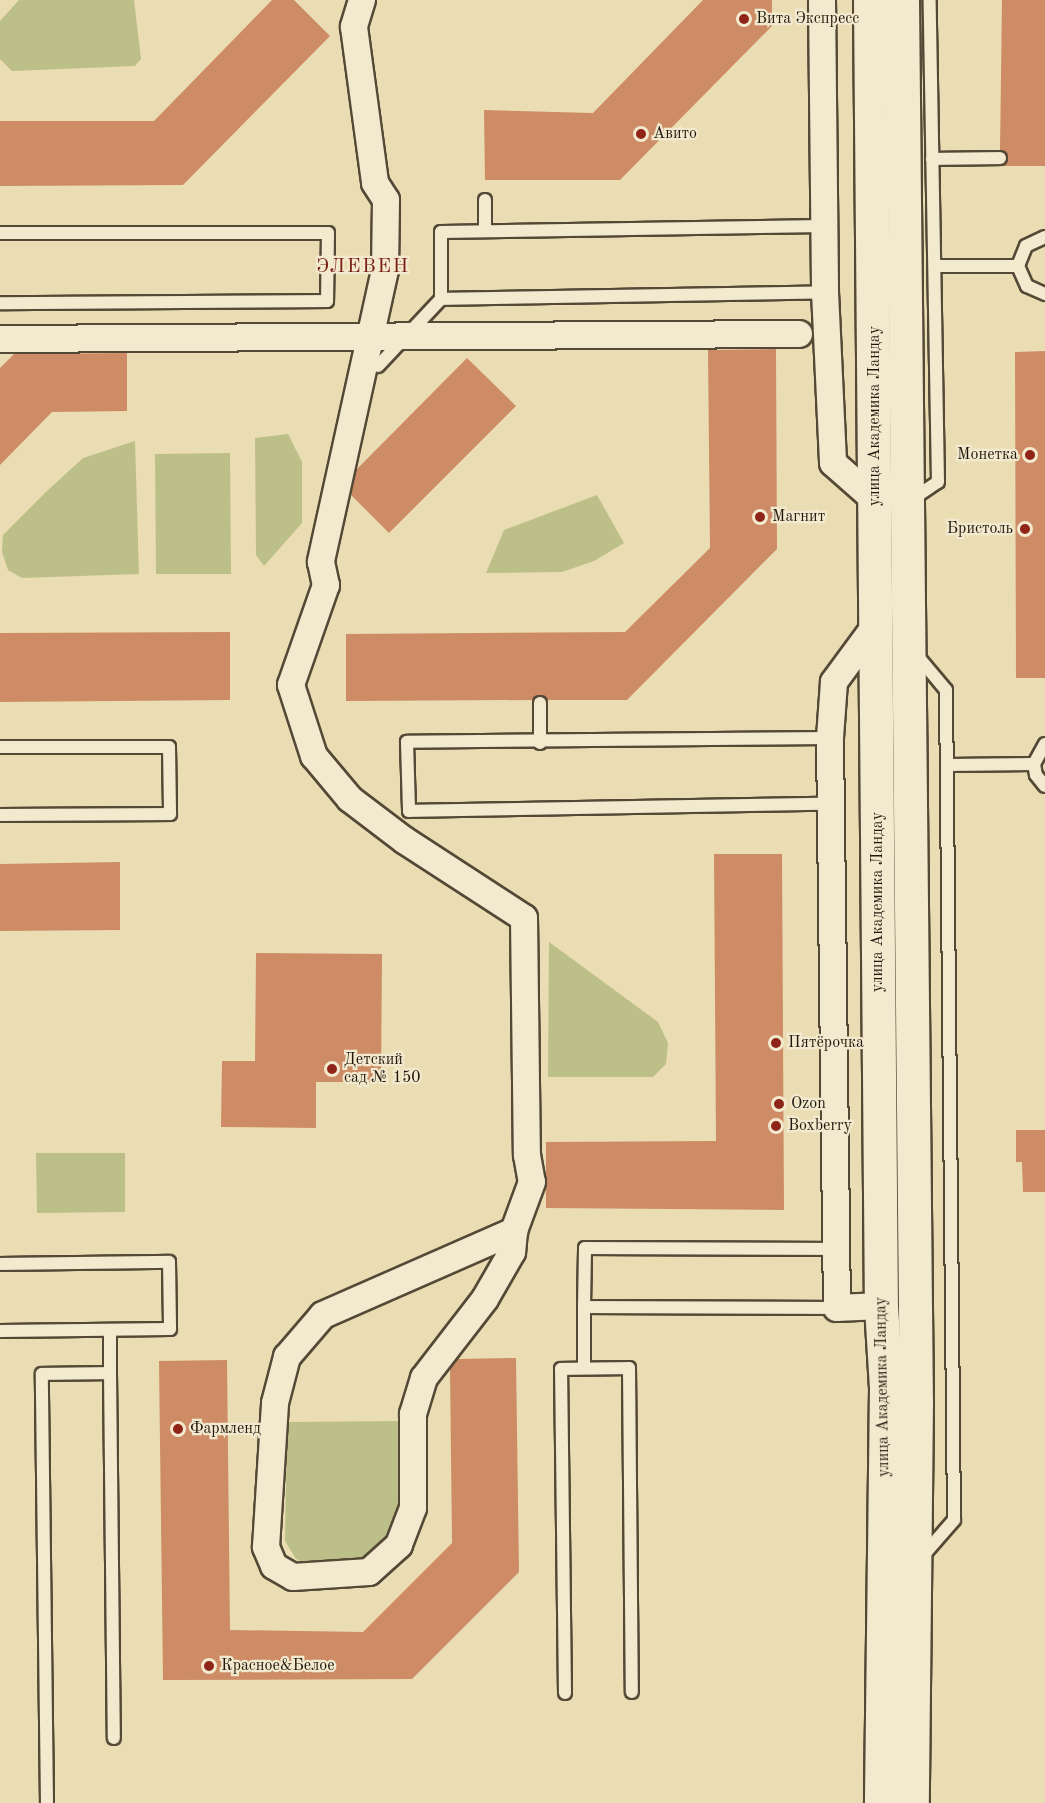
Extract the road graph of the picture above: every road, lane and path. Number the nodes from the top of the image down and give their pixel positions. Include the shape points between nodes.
1 (362, 0) edge
2 (822, 0) edge
3 (870, 0) edge
4 (902, 0) edge
5 (930, 0) edge
6 (1000, 158) dead end
7 (932, 159) junction
8 (485, 200) dead end
9 (825, 226) junction
10 (485, 231) junction
11 (0, 233) edge
12 (1045, 237) edge
13 (935, 266) junction
14 (1018, 266) junction
15 (825, 292) junction
16 (1045, 294) edge
17 (441, 299) junction
18 (0, 303) edge
19 (799, 334) dead end
20 (368, 337) junction
21 (406, 337) junction
22 (0, 339) edge
23 (378, 366) dead end
24 (875, 500) junction
25 (908, 502) junction
26 (876, 624) junction
27 (910, 648) junction
28 (540, 703) dead end
29 (830, 738) junction
30 (540, 743) junction
31 (1045, 744) edge
32 (0, 747) edge
33 (1034, 764) junction
34 (948, 765) junction
35 (1045, 786) edge
36 (830, 804) junction
37 (0, 816) edge
38 (514, 1232) junction
39 (838, 1249) junction
40 (0, 1264) edge
41 (881, 1306) junction
42 (584, 1307) junction
43 (837, 1308) junction
44 (110, 1330) junction
45 (0, 1331) edge
46 (584, 1368) junction
47 (110, 1373) junction
48 (914, 1567) junction
49 (632, 1692) dead end
50 (565, 1693) dead end
51 (114, 1738) dead end
52 (47, 1803) edge
53 (881, 1803) edge
54 (912, 1803) edge

1 - 20 street via 354,27 356,50 375,183 386,200 386,270
2 - 9 street
3 - 24 street, улица Академика Ландау
4 - 25 street, улица Академика Ландау
5 - 7 lane
6 - 7 lane
7 - 13 lane
8 - 10 lane
9 - 10 lane
9 - 15 street
10 - 17 lane via 441,232
11 - 18 lane via 328,233 327,301
12 - 14 lane via 1026,246
13 - 14 lane
13 - 25 lane via 938,482
14 - 16 lane via 1027,286
15 - 17 lane
15 - 24 street via 833,463
17 - 21 lane
19 - 21 street
20 - 21 street
20 - 22 street
20 - 38 street via 321,562 326,585 291,685 314,756 350,799 404,840 524,918 527,1155 532,1182
21 - 23 lane
24 - 26 street, улица Академика Ландау
25 - 27 street, улица Академика Ландау
26 - 29 street via 834,682
26 - 41 street, улица Академика Ландау
27 - 34 lane via 946,690
27 - 48 street, улица Академика Ландау
28 - 30 lane
29 - 30 lane
29 - 36 street
30 - 36 lane via 407,742 409,811
31 - 33 lane
32 - 37 lane via 169,747 170,814
33 - 34 lane
33 - 35 lane via 1036,776
34 - 48 lane via 954,1520
36 - 39 street
38 - 38 street via 323,1315 287,1357 275,1403 266,1547 274,1566 292,1577 369,1572 399,1545 413,1508 413,1414 424,1378 485,1299 512,1252
39 - 42 lane via 585,1248
39 - 43 street
40 - 44 lane via 169,1262 170,1329
41 - 43 street
41 - 53 street, улица Академика Ландау via 886,1388
42 - 43 lane
42 - 46 lane
44 - 45 lane
44 - 47 lane
46 - 49 lane via 630,1368
46 - 50 lane via 561,1369
47 - 51 lane
47 - 52 lane via 42,1374
48 - 54 street, улица Академика Ландау

